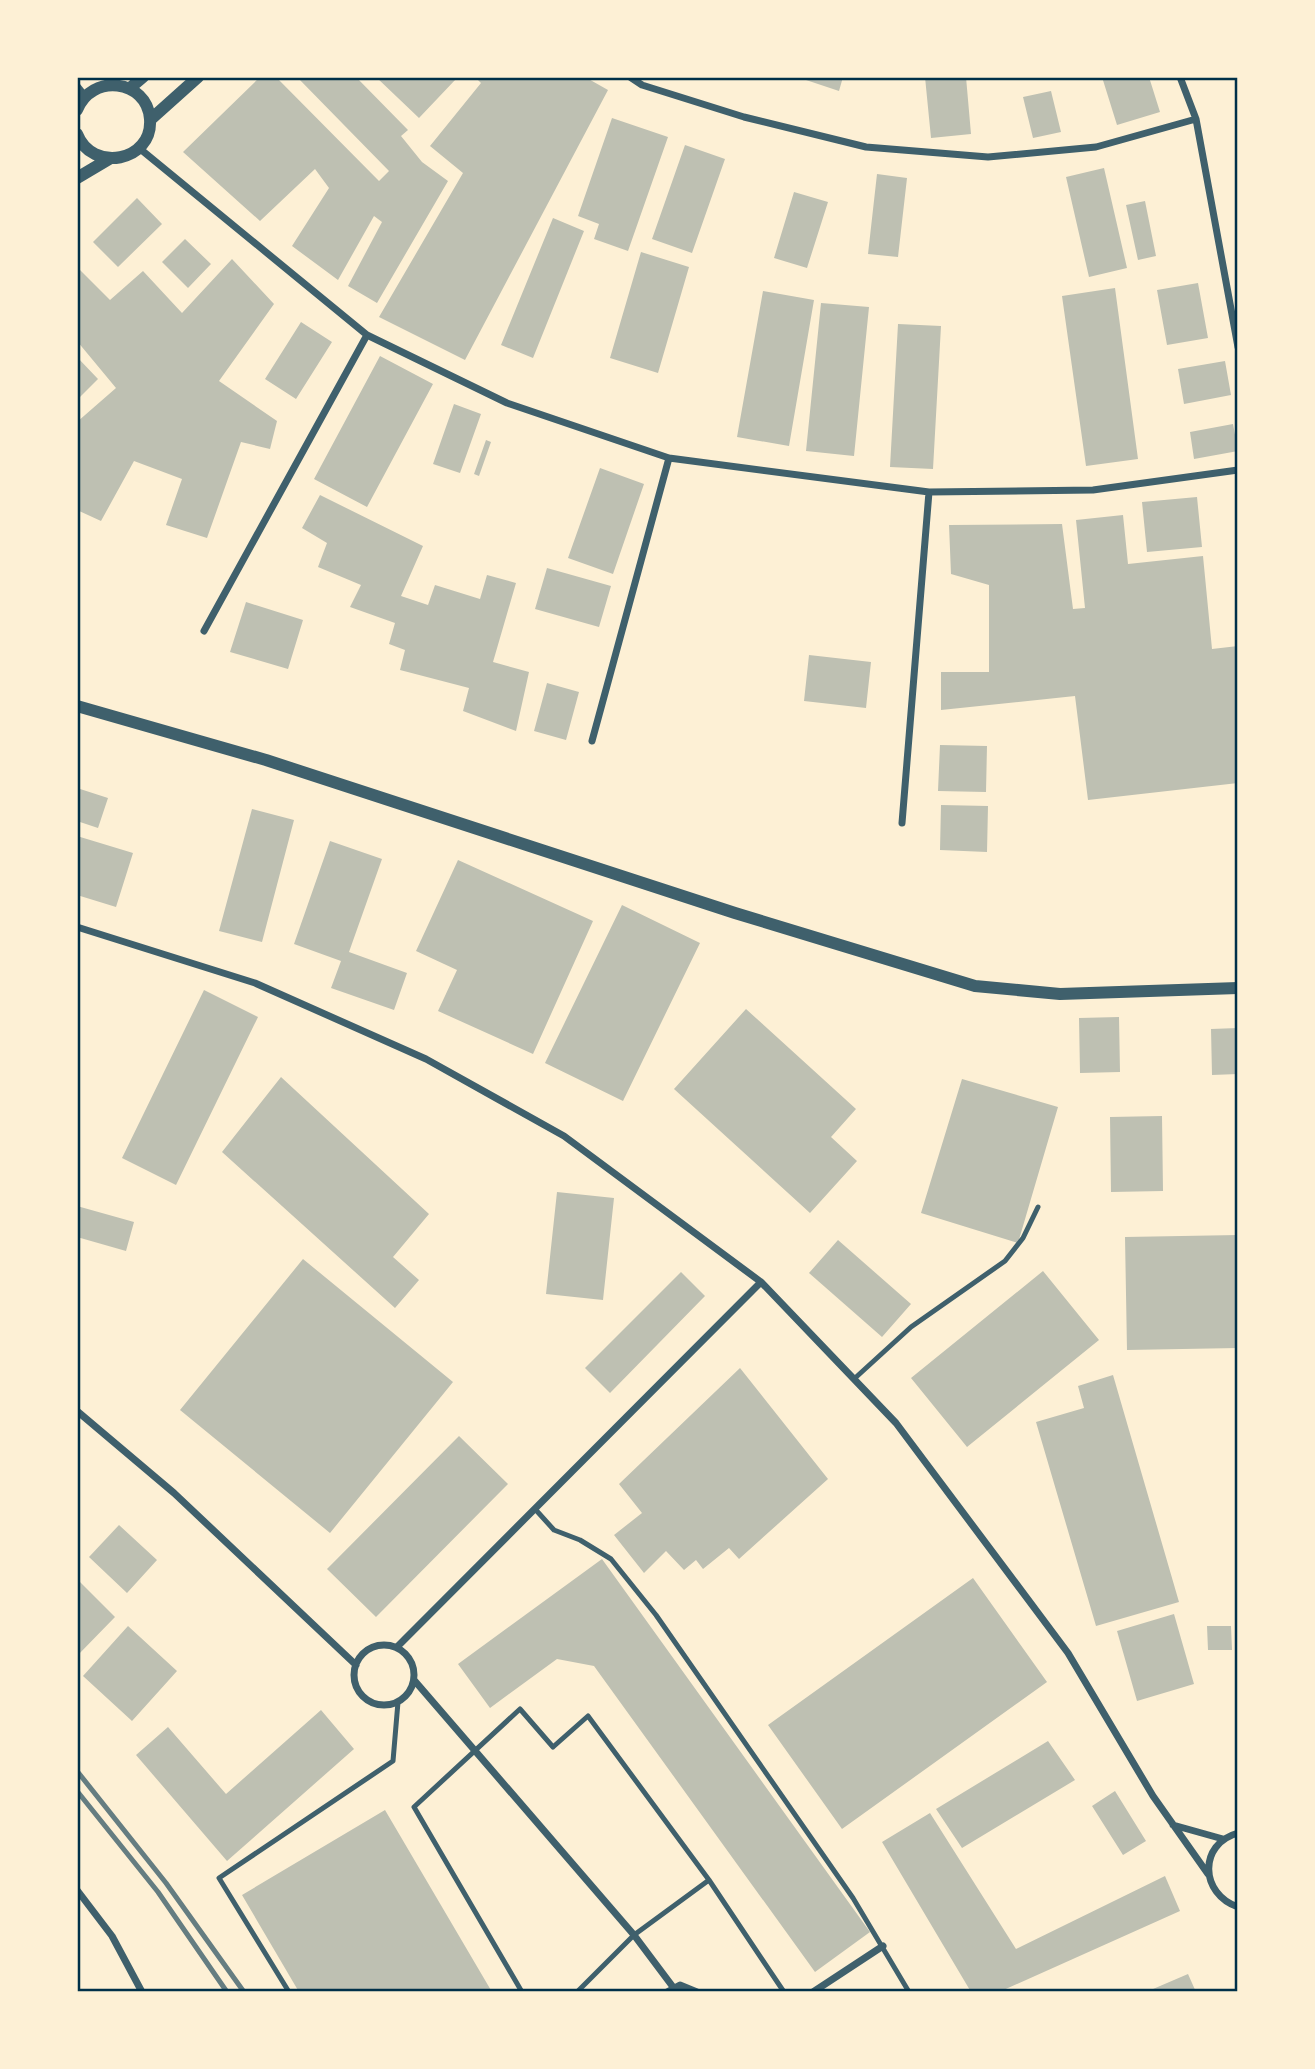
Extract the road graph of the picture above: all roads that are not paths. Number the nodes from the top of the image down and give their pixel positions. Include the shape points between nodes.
1 (143, 77) edge
2 (198, 77) edge
3 (630, 77) edge
4 (1180, 77) edge
5 (130, 88) junction
6 (81, 91) edge
7 (77, 110) edge
8 (150, 120) junction
9 (1196, 120) junction
10 (77, 134) edge
11 (139, 148) junction
12 (109, 159) junction
13 (77, 178) edge
14 (367, 335) junction
15 (1238, 347) edge
16 (669, 458) junction
17 (1238, 470) edge
18 (929, 492) junction
19 (204, 631) dead end
20 (77, 706) edge
21 (592, 741) dead end
22 (902, 823) dead end
23 (77, 927) edge
24 (1238, 979) edge
25 (1238, 988) edge
26 (1203, 990) junction
27 (1038, 1207) dead end
28 (761, 1282) junction
29 (854, 1379) junction
30 (77, 1411) edge
31 (535, 1509) junction
32 (397, 1647) junction
33 (356, 1665) junction
34 (414, 1680) junction
35 (398, 1702) junction
36 (474, 1749) junction
37 (1172, 1825) junction
38 (1238, 1833) edge
39 (1223, 1839) junction
40 (1208, 1874) junction
41 (709, 1880) junction
42 (77, 1890) edge
43 (1238, 1907) edge
44 (634, 1935) junction
45 (883, 1946) junction
46 (670, 1990) edge
47 (142, 1992) edge
48 (289, 1992) edge
49 (522, 1992) edge
50 (577, 1992) edge
51 (697, 1992) edge
52 (784, 1992) edge
53 (813, 1992) edge
54 (909, 1992) edge

1 - 5 street
2 - 8 street
3 - 9 street via 642,85 744,117 866,147 988,157 1096,147
4 - 9 street
5 - 6 street via 106,84
5 - 8 street via 140,96
6 - 7 street
8 - 11 street
9 - 15 street
10 - 12 street via 87,150
11 - 12 street via 122,158
11 - 14 street
12 - 13 street
14 - 16 street via 507,402
14 - 19 street
16 - 18 street
16 - 21 street
17 - 18 street via 1093,490
18 - 22 street
20 - 26 street via 266,760 734,913 975,986 1060,994
23 - 28 street via 255,983 426,1059 564,1136
24 - 26 street
25 - 26 street
27 - 29 lane via 1005,1261 922,1319
28 - 29 street
28 - 31 street
29 - 37 street via 896,1423 1068,1653
30 - 33 street via 174,1493
31 - 32 street
31 - 45 lane via 554,1530 611,1559 656,1615
32 - 33 street via 368,1649
32 - 34 street via 411,1661
33 - 35 street via 355,1685 368,1701 378,1705
34 - 35 street
34 - 36 street
35 - 48 lane via 393,1761 219,1878
36 - 41 lane via 520,1709 553,1747 588,1716
36 - 44 street
36 - 49 lane via 414,1807
37 - 39 street
37 - 40 street
38 - 39 street
39 - 40 street via 1210,1857
40 - 43 street via 1217,1895
41 - 44 lane
41 - 52 lane
42 - 47 street via 107,1929
44 - 46 street
44 - 50 lane
45 - 53 street
45 - 54 lane
46 - 51 street via 686,1985

